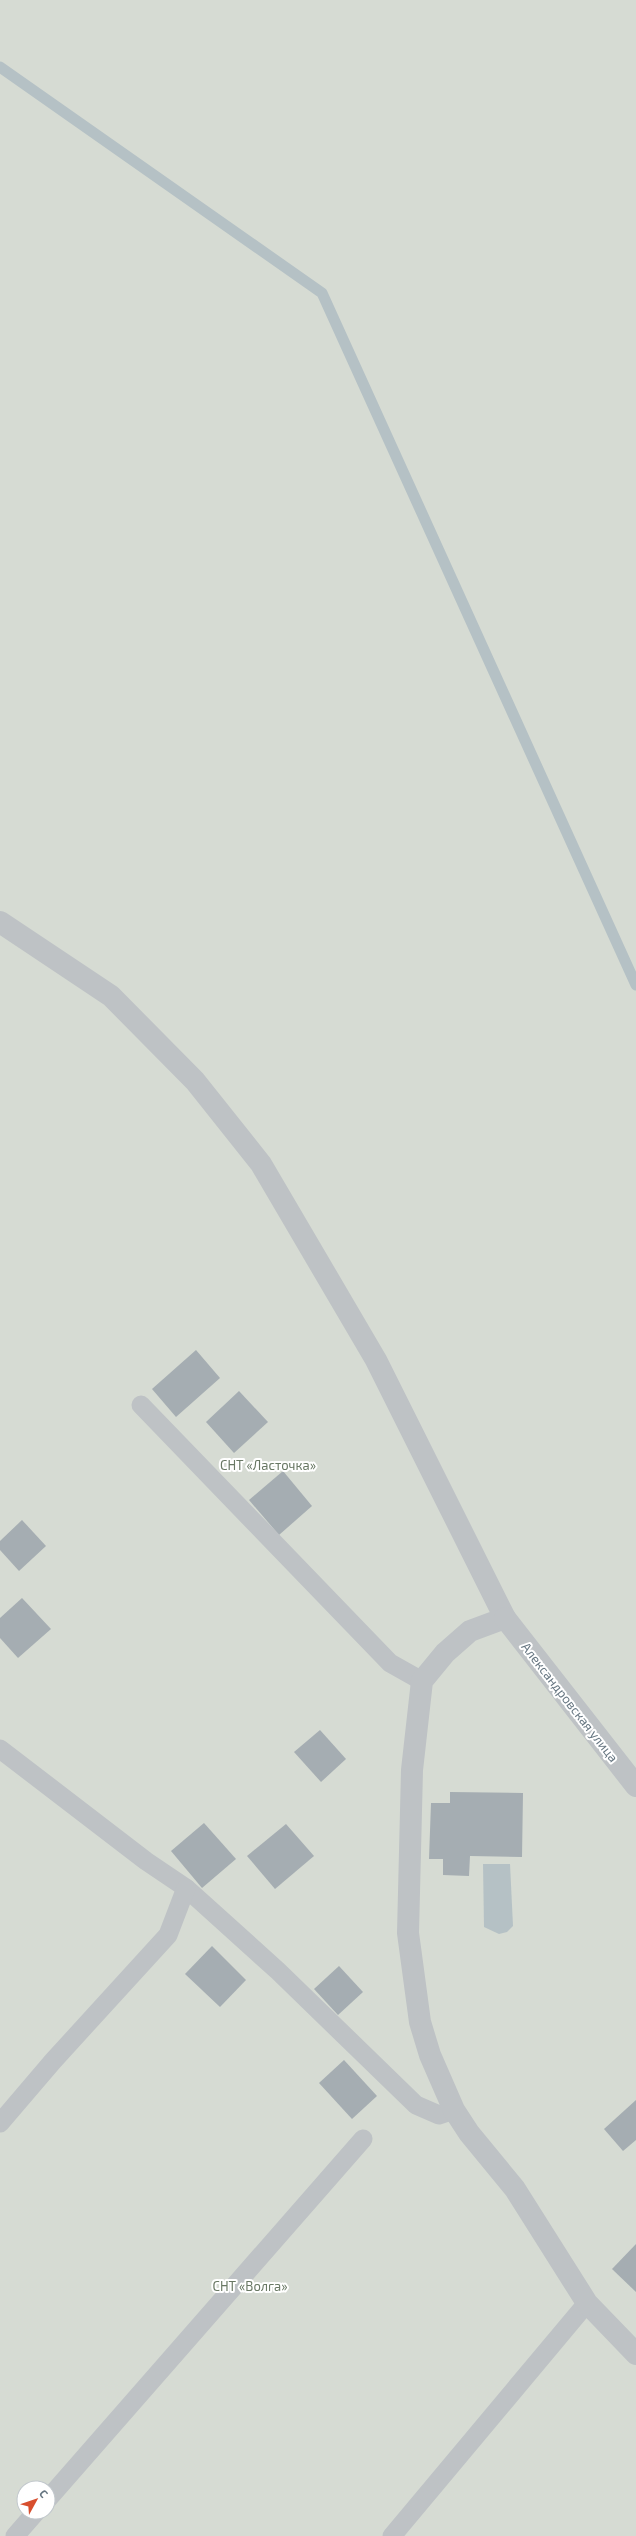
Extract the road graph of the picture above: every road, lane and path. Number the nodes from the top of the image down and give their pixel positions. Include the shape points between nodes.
1 (0, 922) edge
2 (141, 1405) dead end
3 (505, 1618) junction
4 (422, 1681) junction
5 (1, 1755) edge
6 (636, 1786) edge
7 (186, 1888) junction
8 (454, 2110) junction
9 (0, 2123) edge
10 (363, 2139) dead end
11 (588, 2303) junction
12 (636, 2354) edge
13 (56, 2490) edge
14 (29, 2520) edge
15 (15, 2536) edge
16 (392, 2536) edge

1 - 3 street, Александровская улица via 111,996 195,1080 261,1164 376,1360
2 - 4 lane via 390,1663
3 - 4 street via 470,1631 445,1653
3 - 6 street, Александровская улица
4 - 8 street via 412,1770 408,1933 420,2022 430,2055
5 - 7 lane
7 - 8 lane via 278,1971 416,2106 439,2115
7 - 9 lane via 168,1935
8 - 11 street via 515,2189
10 - 13 lane
11 - 12 street
11 - 16 lane
14 - 15 lane

